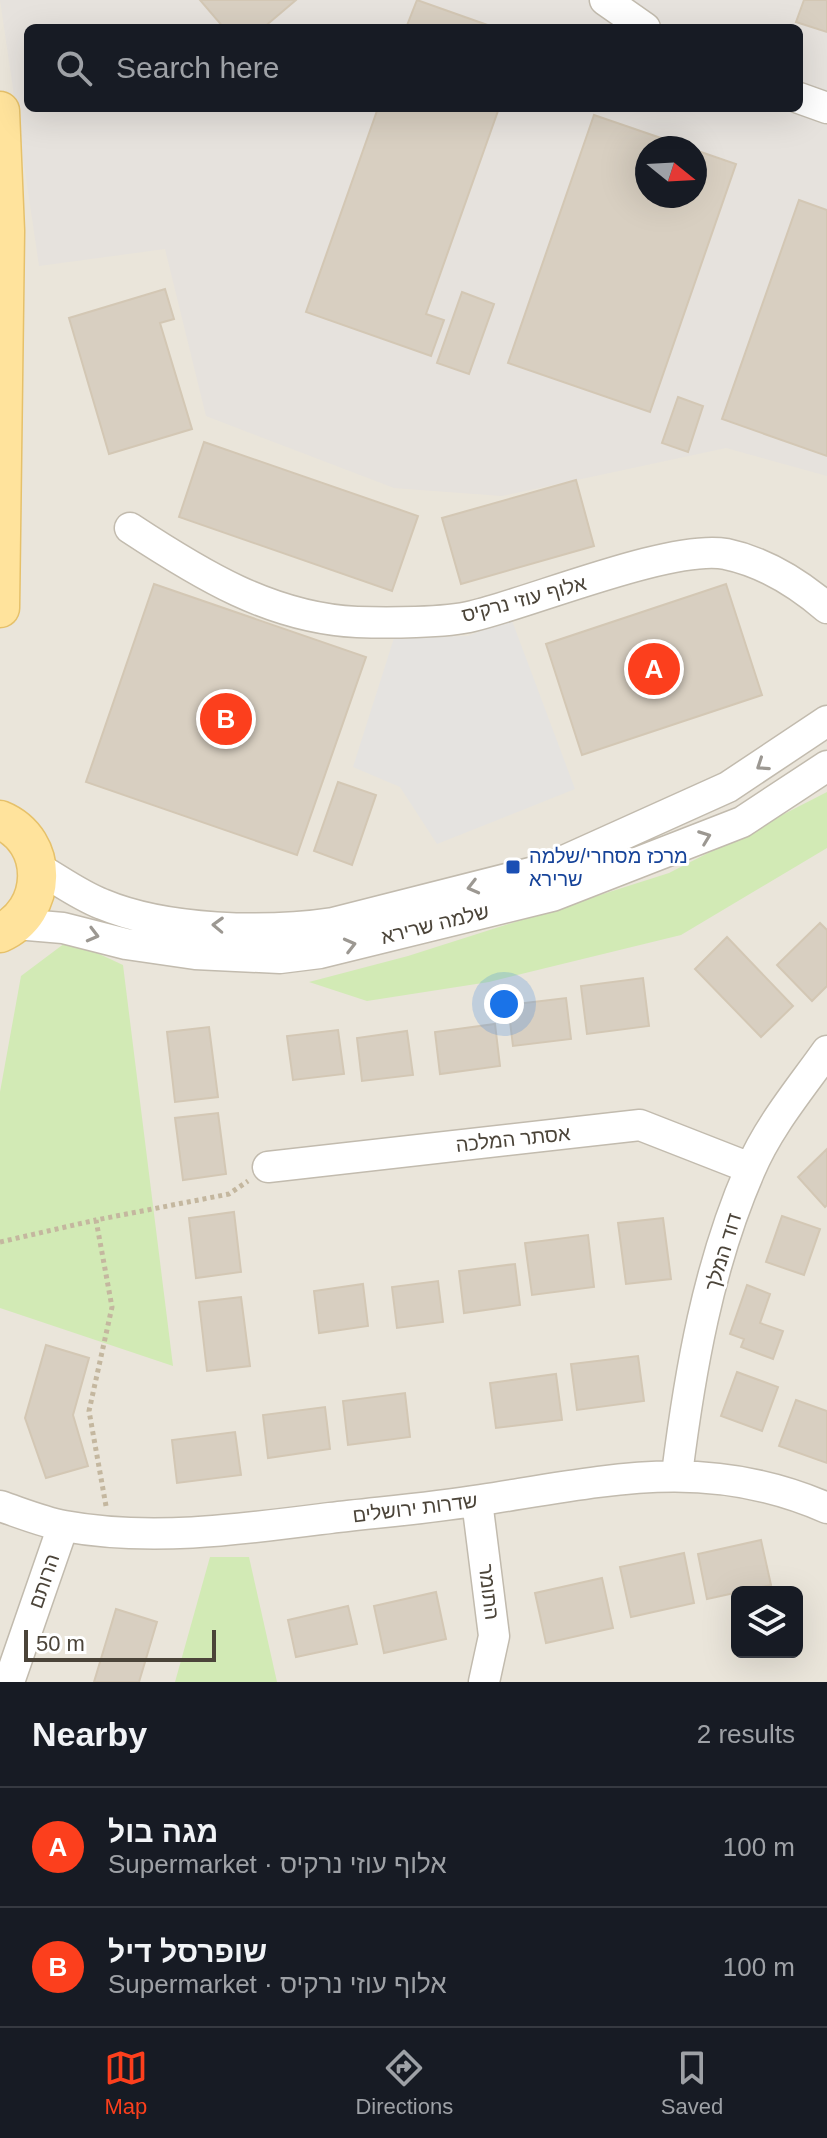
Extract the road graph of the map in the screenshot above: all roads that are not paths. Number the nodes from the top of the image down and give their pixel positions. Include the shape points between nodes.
1 (605, 0) edge
2 (641, 16) edge
3 (803, 99) edge
4 (827, 108) edge
5 (0, 111) edge
6 (130, 528) dead end
7 (0, 608) edge
8 (827, 608) edge
9 (827, 721) edge
10 (827, 766) edge
11 (0, 803) edge
12 (20, 841) edge
13 (6, 931) edge
14 (827, 1051) edge
15 (268, 1167) road end
16 (750, 1168) junction
17 (677, 1474) junction
18 (477, 1501) junction
19 (0, 1506) edge
20 (827, 1508) edge
21 (63, 1526) junction
22 (9, 1682) edge
23 (484, 1682) edge

1 - 2 street
3 - 4 street
5 - 7 main road via 5,231
6 - 8 street, אלוף עוזי נרקיס via 202,576 273,607 356,622 469,617 674,557 725,554 796,582
9 -> 12 street, שלמה שרירא via 728,787 546,869 300,928 154,919 103,904
13 -> 10 street, שלמה שרירא via 63,928 195,954 280,958 320,953 552,896 742,822
11 - 12 main road
12 - 13 main road via 34,898
14 - 16 street, דוד המלך
15 - 16 street, אסתר המלכה via 640,1125
16 - 17 street, דוד המלך via 717,1264 689,1375
17 - 18 street, שדרות ירושלים
17 - 20 street, שדרות ירושלים via 793,1493
18 - 21 street, שדרות ירושלים via 218,1532
18 - 23 street, התומר via 494,1636
19 - 21 street, שדרות ירושלים
21 - 22 street, הרותם

